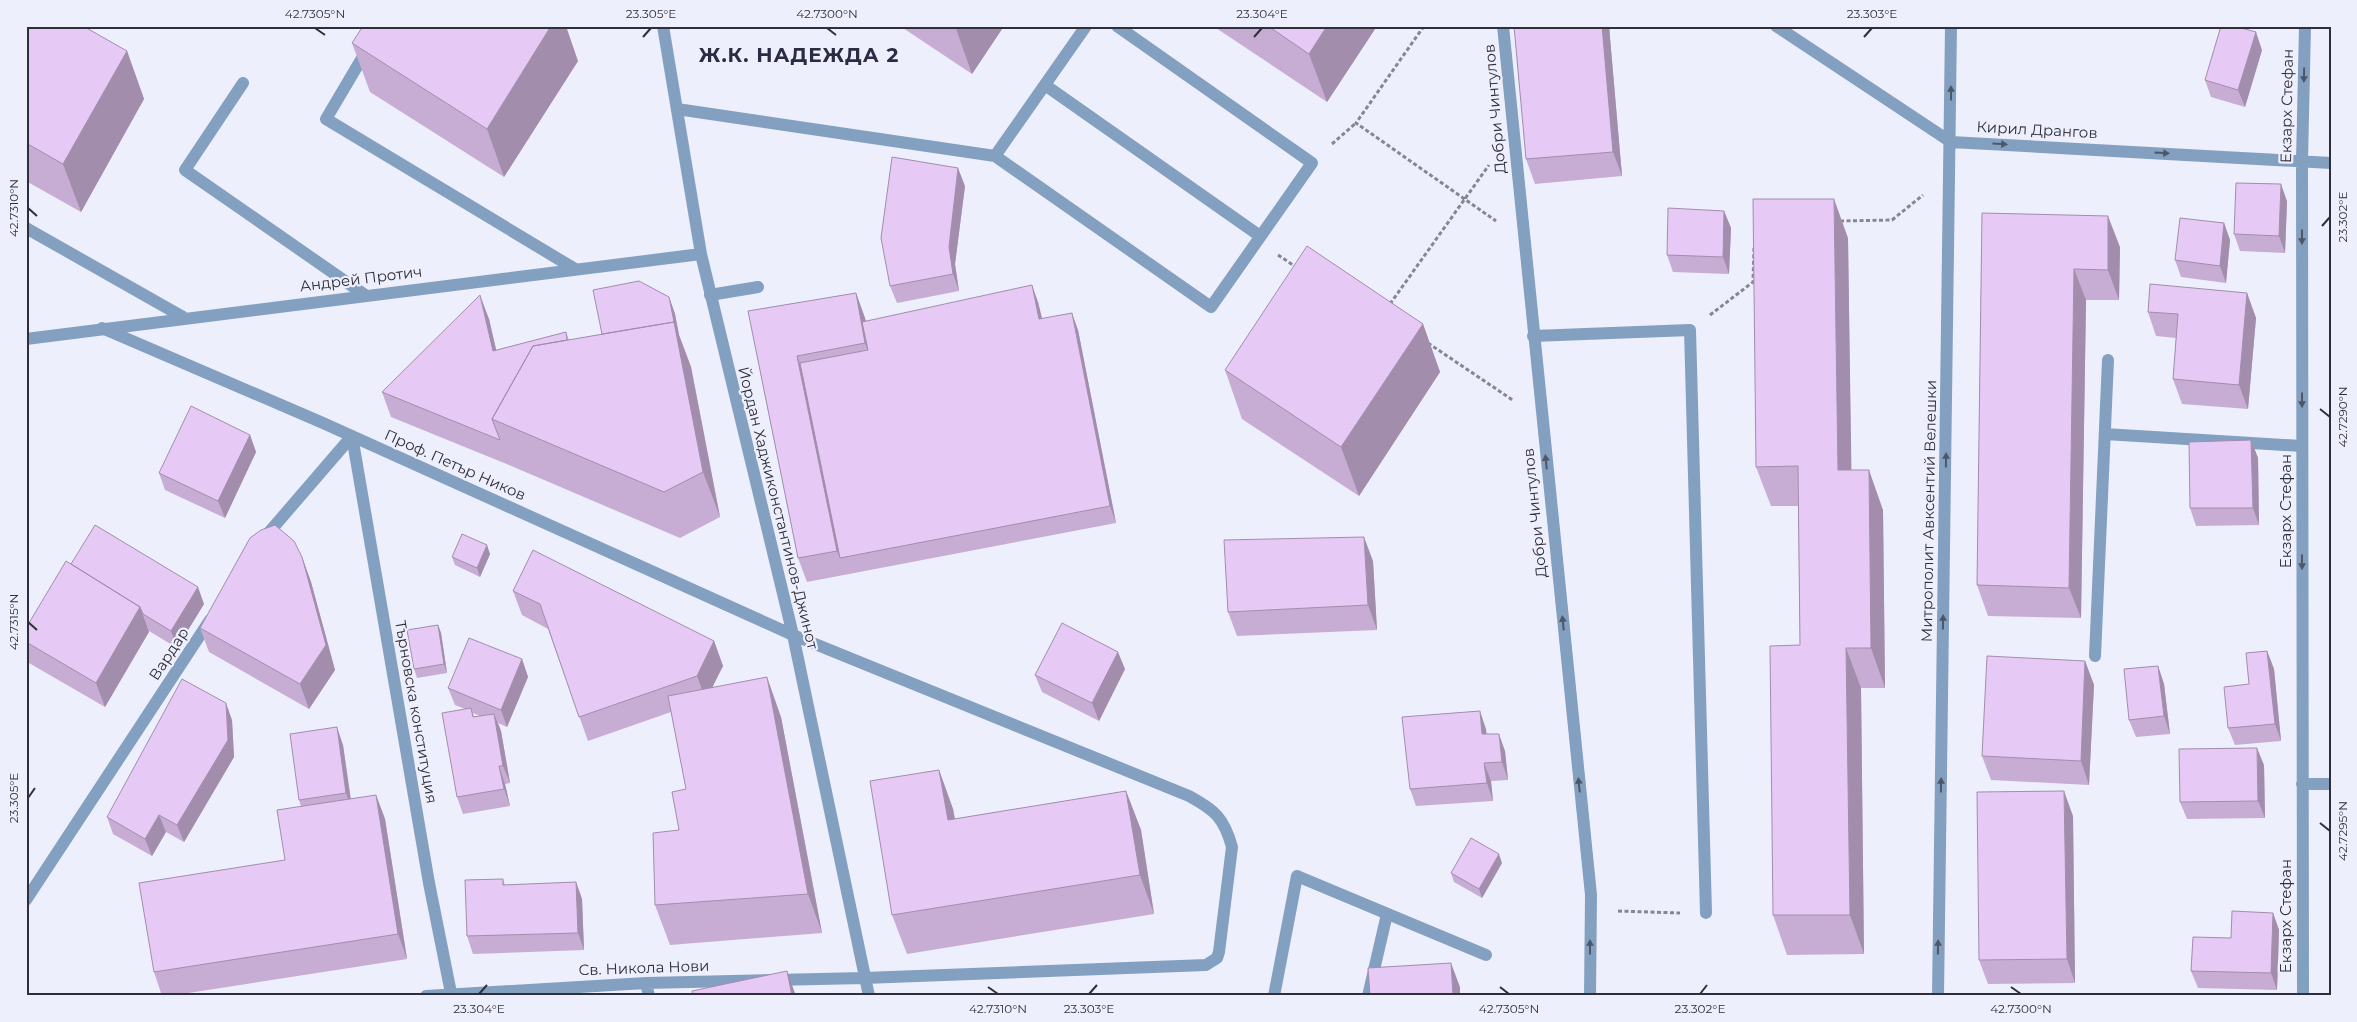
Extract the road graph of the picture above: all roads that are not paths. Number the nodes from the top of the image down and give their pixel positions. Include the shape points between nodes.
1 (380, 26) edge
2 (663, 26) edge
3 (1086, 26) edge
4 (1117, 26) edge
5 (1503, 26) edge
6 (1776, 26) edge
7 (1951, 26) edge
8 (2305, 26) edge
9 (243, 83) dead end
10 (1045, 84) junction
11 (677, 109) junction
12 (1951, 142) junction
13 (995, 156) junction
14 (2302, 161) junction
15 (2331, 163) edge
16 (26, 228) edge
17 (1258, 238) junction
18 (701, 254) junction
19 (575, 269) junction
20 (758, 287) dead end
21 (365, 295) junction
22 (710, 295) junction
23 (183, 317) junction
24 (102, 328) junction
25 (1533, 336) junction
26 (26, 339) edge
27 (2108, 360) dead end
28 (2105, 434) junction
29 (352, 436) junction
30 (2302, 446) junction
31 (259, 546) edge
32 (216, 612) edge
33 (793, 635) junction
34 (2095, 656) dead end
35 (2302, 784) junction
36 (2331, 784) edge
37 (26, 900) edge
38 (1706, 913) road end
39 (1387, 914) junction
40 (1486, 956) dead end
41 (864, 978) junction
42 (646, 982) junction
43 (451, 994) junction
44 (426, 996) edge
45 (649, 996) edge
46 (868, 996) edge
47 (1274, 996) edge
48 (1368, 996) edge
49 (1590, 996) edge
50 (1938, 996) edge
51 (2303, 996) edge

1 - 19 street via 326,119
2 - 11 street, Йордан Хаджиконстантинов-Джинот
3 - 10 street
4 - 17 street via 1312,163
5 - 25 street, Добри Чинтулов
6 - 12 street
12 -> 7 street, Митрополит Авксентий Велешки
8 -> 14 street, Екзарх Стефан
9 - 21 street via 185,170
10 - 13 street
10 - 17 street
11 - 13 street
11 - 18 street, Йордан Хаджиконстантинов-Джинот
12 -> 14 street, Кирил Дрангов
50 -> 12 street, Митрополит Авксентий Велешки
13 - 17 street via 1211,307
14 - 15 street, Кирил Дрангов
14 -> 30 street, Екзарх Стефан
16 - 23 street
18 - 19 street, Андрей Протич
18 - 22 street, Йордан Хаджиконстантинов-Джинот
19 - 21 street, Андрей Протич
20 - 22 street
21 - 23 street, Андрей Протич
22 - 33 street, Йордан Хаджиконстантинов-Джинот
23 - 24 street, Андрей Протич
24 - 26 street, Андрей Протич
24 - 29 street, Проф. Петър Ников
25 - 38 street via 1690,330
49 -> 25 street, Добри Чинтулов via 1591,895
27 - 28 street
28 - 30 street
28 - 34 street
29 - 31 street
29 - 33 street, Проф. Петър Ников
29 - 43 street, Търновска конституция
30 -> 35 street, Екзарх Стефан
32 - 37 street, Вардар
33 - 41 street, Йордан Хаджиконстантинов-Джинот
33 - 41 street, Проф. Петър Ников via 1189,796 1212,808 1228,833 1232,847 1219,952 1217,958 1206,965
35 - 36 street
35 - 51 street, Екзарх Стефан
39 - 40 street
39 - 47 street via 1297,876
39 - 48 street
41 - 42 street, Св. Никола Нови
41 - 46 street, Йордан Хаджиконстантинов-Джинот
42 - 43 street, Св. Никола Нови
42 - 45 street
43 - 44 street, Св. Никола Нови

